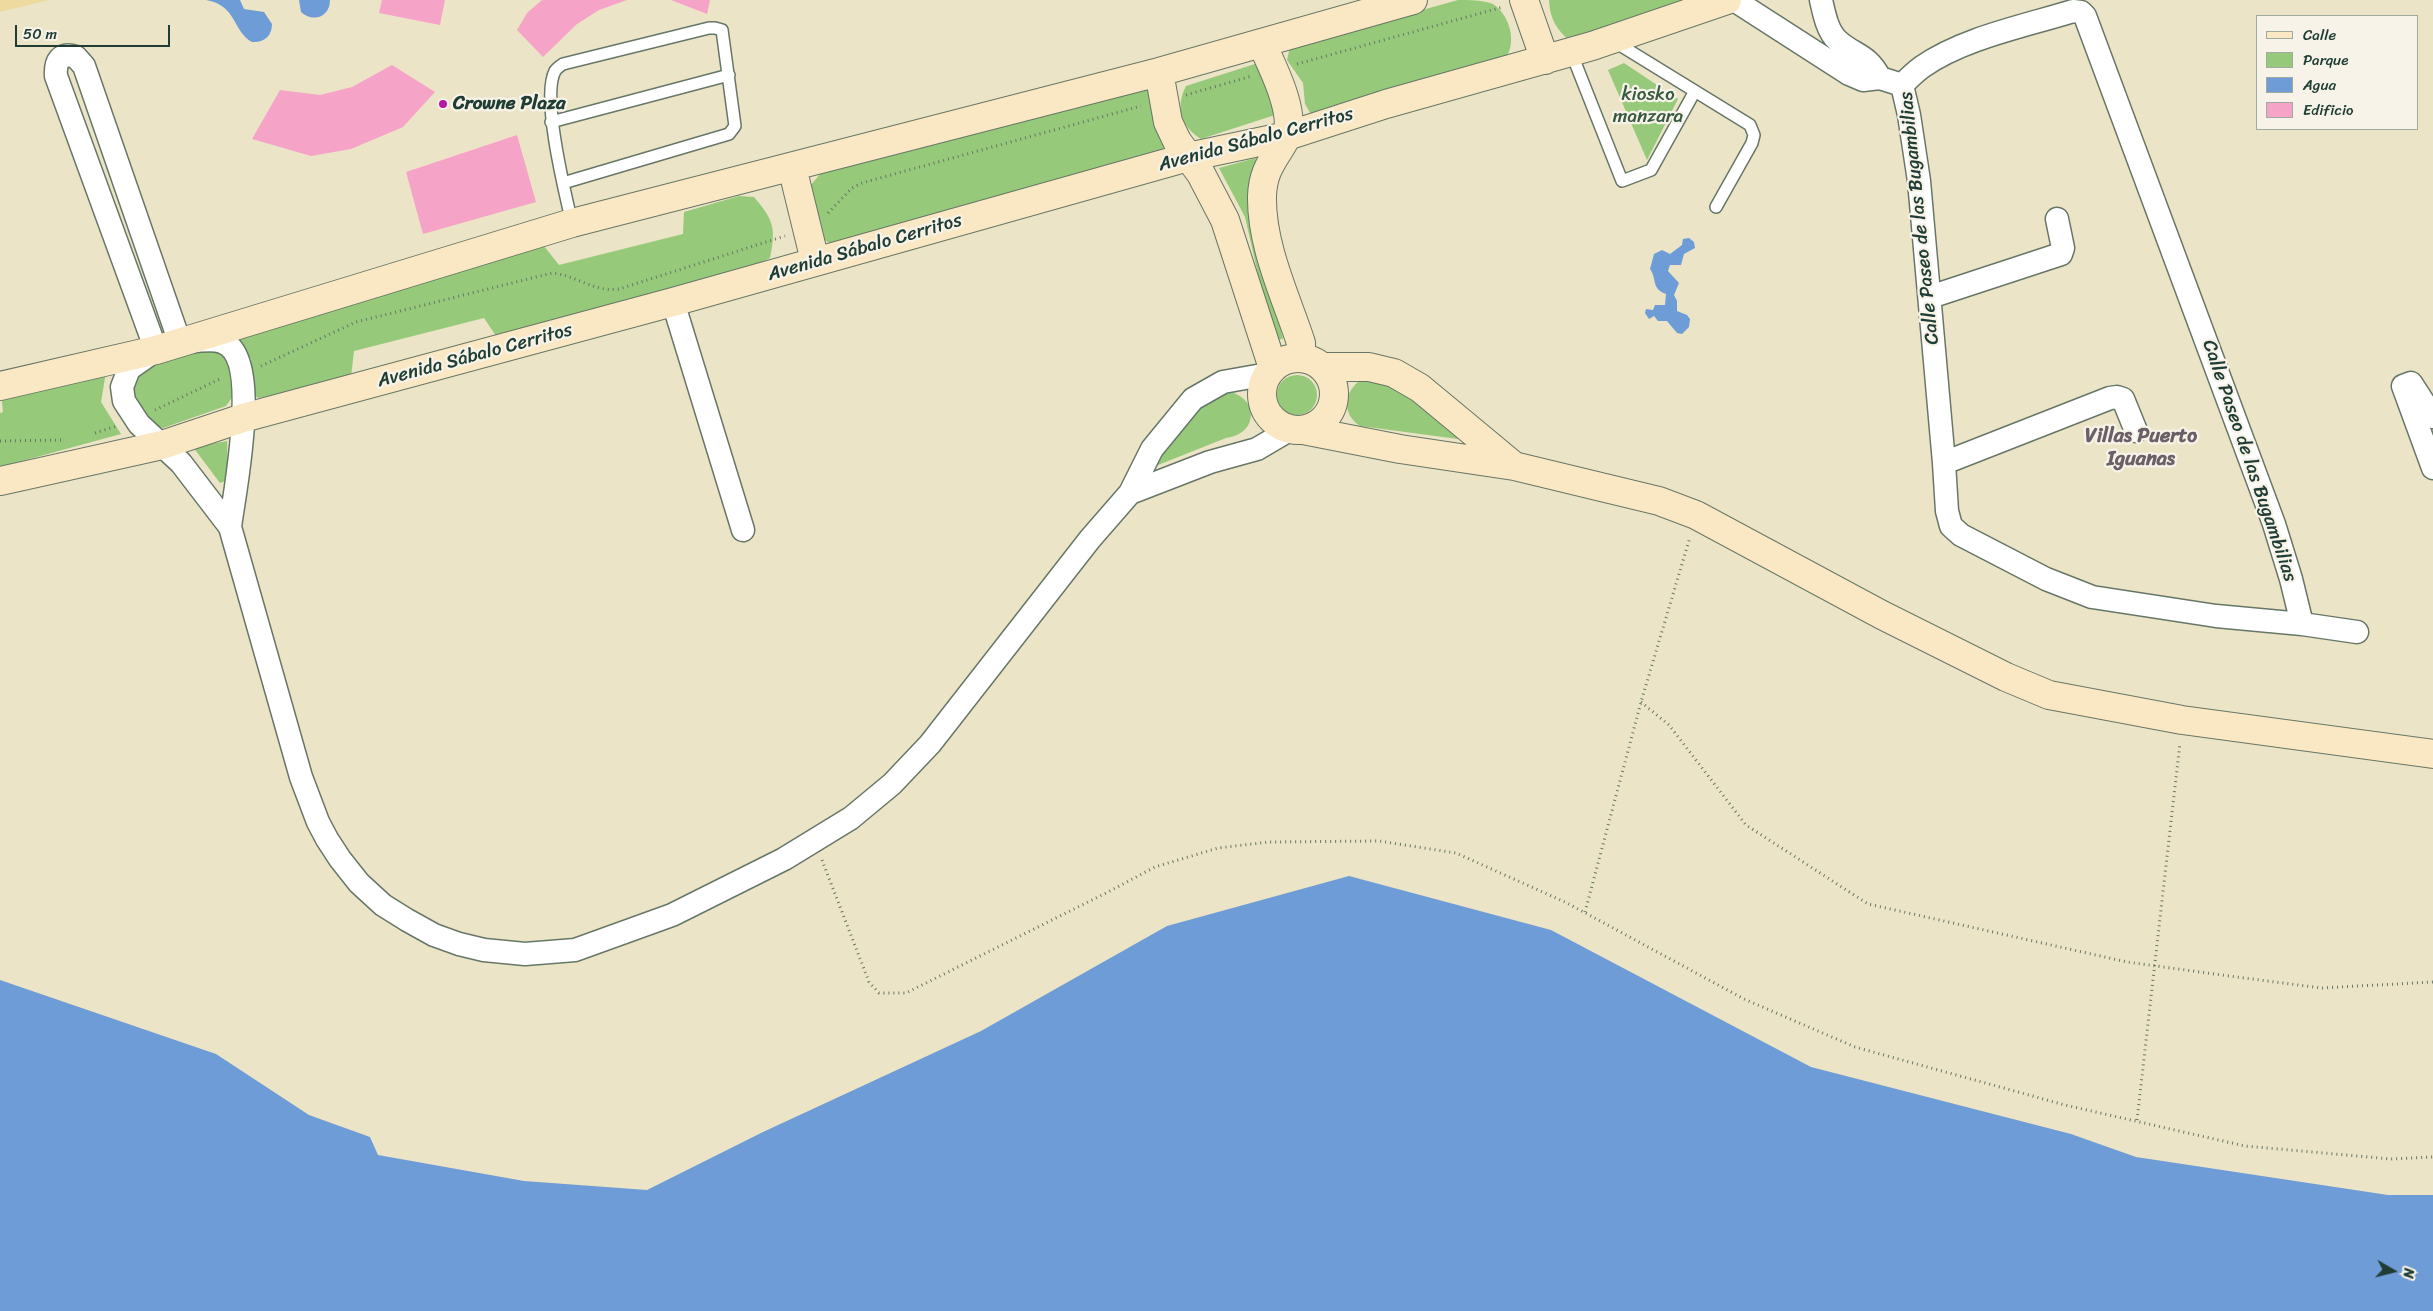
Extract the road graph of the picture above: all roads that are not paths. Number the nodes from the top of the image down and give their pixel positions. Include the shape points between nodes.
1 (1413, 0) edge
2 (1727, 0) edge
3 (1734, 0) edge
4 (1821, 0) edge
5 (1524, 2) edge
6 (1611, 40) junction
7 (1837, 40) junction
8 (1262, 44) junction
9 (1571, 52) junction
10 (1820, 57) junction
11 (1545, 60) junction
12 (1159, 72) junction
13 (729, 76) junction
14 (1880, 78) junction
15 (1902, 85) junction
16 (1695, 91) junction
17 (551, 122) junction
18 (1287, 136) junction
19 (1188, 157) junction
20 (792, 167) junction
21 (563, 183) junction
22 (1716, 207) dead end
23 (2057, 219) dead end
24 (572, 223) junction
25 (815, 262) junction
26 (1930, 297) junction
27 (672, 302) junction
28 (168, 346) junction
29 (1312, 363) junction
30 (1270, 371) junction
31 (0, 386) edge
32 (2433, 417) edge
33 (243, 418) junction
34 (1297, 429) junction
35 (2136, 431) dead end
36 (162, 445) junction
37 (1944, 463) junction
38 (1514, 466) junction
39 (2433, 468) edge
40 (0, 481) edge
41 (1130, 494) junction
42 (230, 527) junction
43 (743, 530) dead end
44 (2302, 624) junction
45 (2357, 632) dead end
46 (2433, 754) edge

1 - 8 main road
2 - 6 main road, Avenida Sábalo Cerritos
3 - 10 street, Calle Paseo de las Bugambilias
4 - 7 street, Calle Paseo de las Bugambilias via 1827,25
5 - 11 main road
6 - 9 main road, Avenida Sábalo Cerritos
6 - 16 lane
7 - 10 street
7 - 14 street, Calle Paseo de las Bugambilias via 1873,65
8 - 12 main road
8 - 18 main road via 1286,105
9 - 11 main road, Avenida Sábalo Cerritos
9 - 16 lane via 1622,181 1651,170
10 - 14 street, Calle Paseo de las Bugambilias via 1863,80
11 - 18 main road, Avenida Sábalo Cerritos via 1386,104
12 - 19 main road via 1168,122
12 - 20 main road
13 - 17 lane
13 - 17 lane via 722,30 715,28 563,64 552,77
13 - 21 lane via 735,126 729,134
14 - 15 street
15 - 26 street, Calle Paseo de las Bugambilias via 1919,181
15 - 44 street, Calle Paseo de las Bugambilias via 1921,68 1968,44 2073,11 2085,16 2274,524
16 - 22 lane via 1750,125 1754,135
17 - 21 lane
18 - 19 main road, Avenida Sábalo Cerritos
18 - 29 main road via 1266,168 1262,196 1264,219 1269,246 1301,343
19 - 25 main road, Avenida Sábalo Cerritos
19 - 30 main road via 1201,174 1225,220
20 - 24 main road
20 - 25 main road
21 - 24 lane
23 - 26 street via 2063,248 2060,254
24 - 28 main road
25 - 27 main road, Avenida Sábalo Cerritos
26 - 37 street, Calle Paseo de las Bugambilias
27 - 33 main road, Avenida Sábalo Cerritos
27 - 43 street
28 - 28 street via 84,66 76,57 62,56 55,66 56,76
28 - 31 main road
28 - 33 street via 222,342 231,348 242,370
28 - 36 street via 129,369 124,377 122,393 135,420
29 - 30 main road via 1290,359
29 - 34 main road via 1330,376 1334,388 1332,405 1324,420 1314,427
29 - 38 main road via 1368,367 1394,374 1420,388
30 - 34 main road via 1263,394 1265,406 1271,417
30 - 41 street via 1223,382 1193,398 1152,449
32 - 39 street via 2411,383 2402,386
33 - 36 main road, Avenida Sábalo Cerritos
33 - 42 street
34 - 38 main road
34 - 41 street via 1257,449 1210,462
35 - 37 street via 2123,399 2110,398
36 - 40 main road, Avenida Sábalo Cerritos
36 - 42 street
37 - 44 street, Calle Paseo de las Bugambilias via 1946,511 1951,526 1961,535 2046,580 2092,597 2216,616
38 - 46 main road via 1659,501 1696,515 1882,615 2049,695 2182,720
41 - 42 street via 1090,539 930,744 892,784 851,818 814,842 672,915 575,950 525,954 484,950 434,935 383,905 359,883 340,859 318,822 301,777
44 - 45 street, Calle Paseo de las Bugambilias

